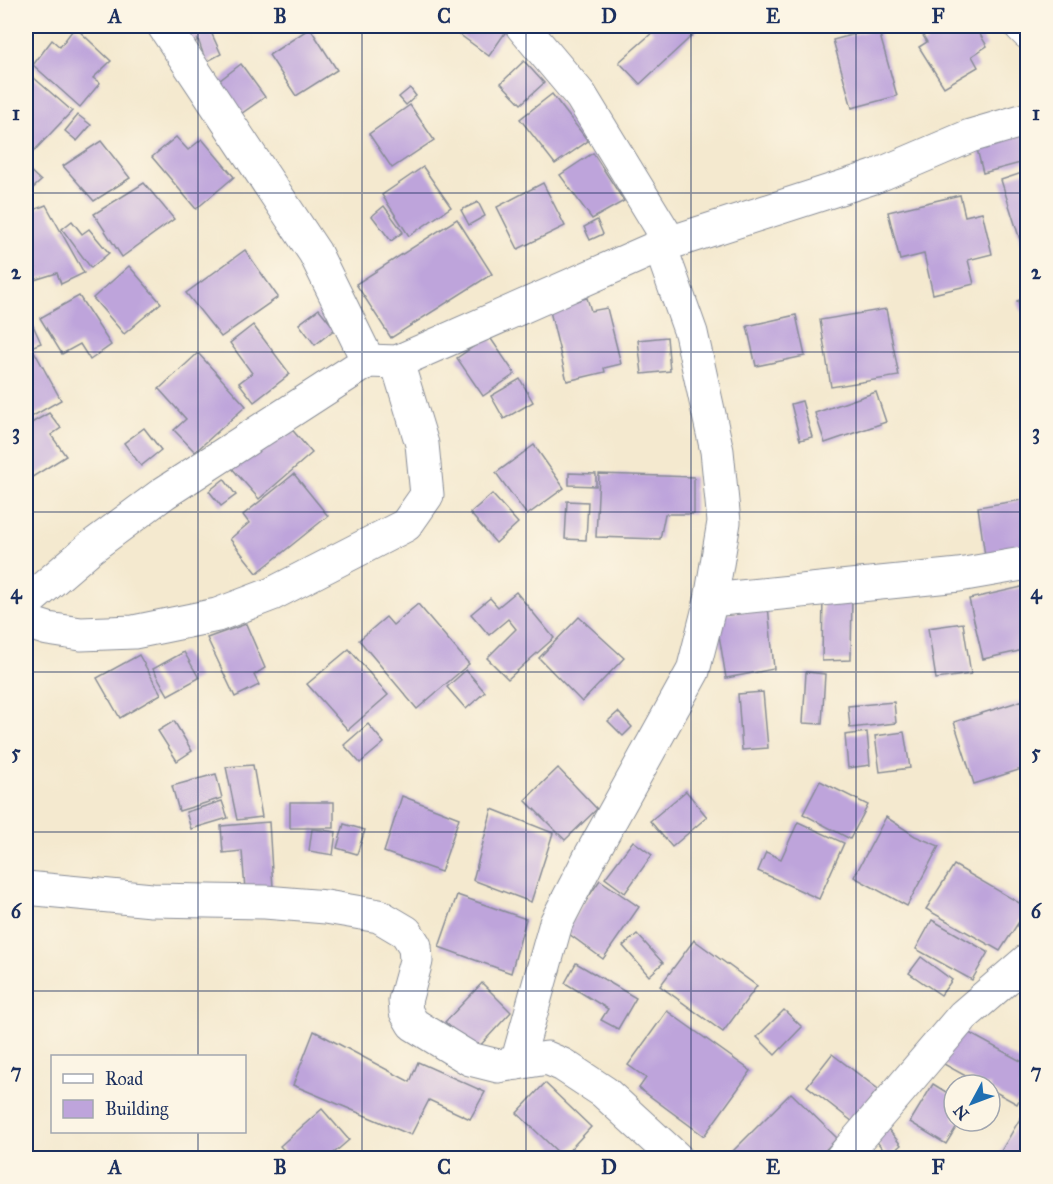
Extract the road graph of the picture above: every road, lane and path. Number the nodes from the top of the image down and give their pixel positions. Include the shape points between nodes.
1 (164, 26) edge
2 (1021, 26) edge
3 (528, 28) edge
4 (1028, 33) edge
5 (1028, 119) edge
6 (665, 244) junction
7 (382, 362) junction
8 (1028, 563) edge
9 (711, 600) junction
10 (26, 603) edge
11 (26, 622) edge
12 (26, 888) edge
13 (1028, 960) edge
14 (517, 1063) junction
15 (676, 1158) edge
16 (842, 1158) edge

1 - 7 street via 315,253
2 - 4 street
3 - 6 street via 581,96
5 - 6 street via 970,136 874,177
6 - 7 street
6 - 9 street via 691,333 717,451 724,522
7 - 10 street via 164,493 90,548
7 - 11 street via 422,444 427,495 406,525 272,594 217,615 113,633 81,634
8 - 9 street via 958,575
9 - 14 street via 693,671 556,923
12 - 14 street via 152,900 265,902 379,916 406,932 415,946 417,961 405,1001 405,1012 413,1024 470,1059 498,1066
13 - 16 street via 963,1016
14 - 15 street via 547,1058 563,1065 604,1092

